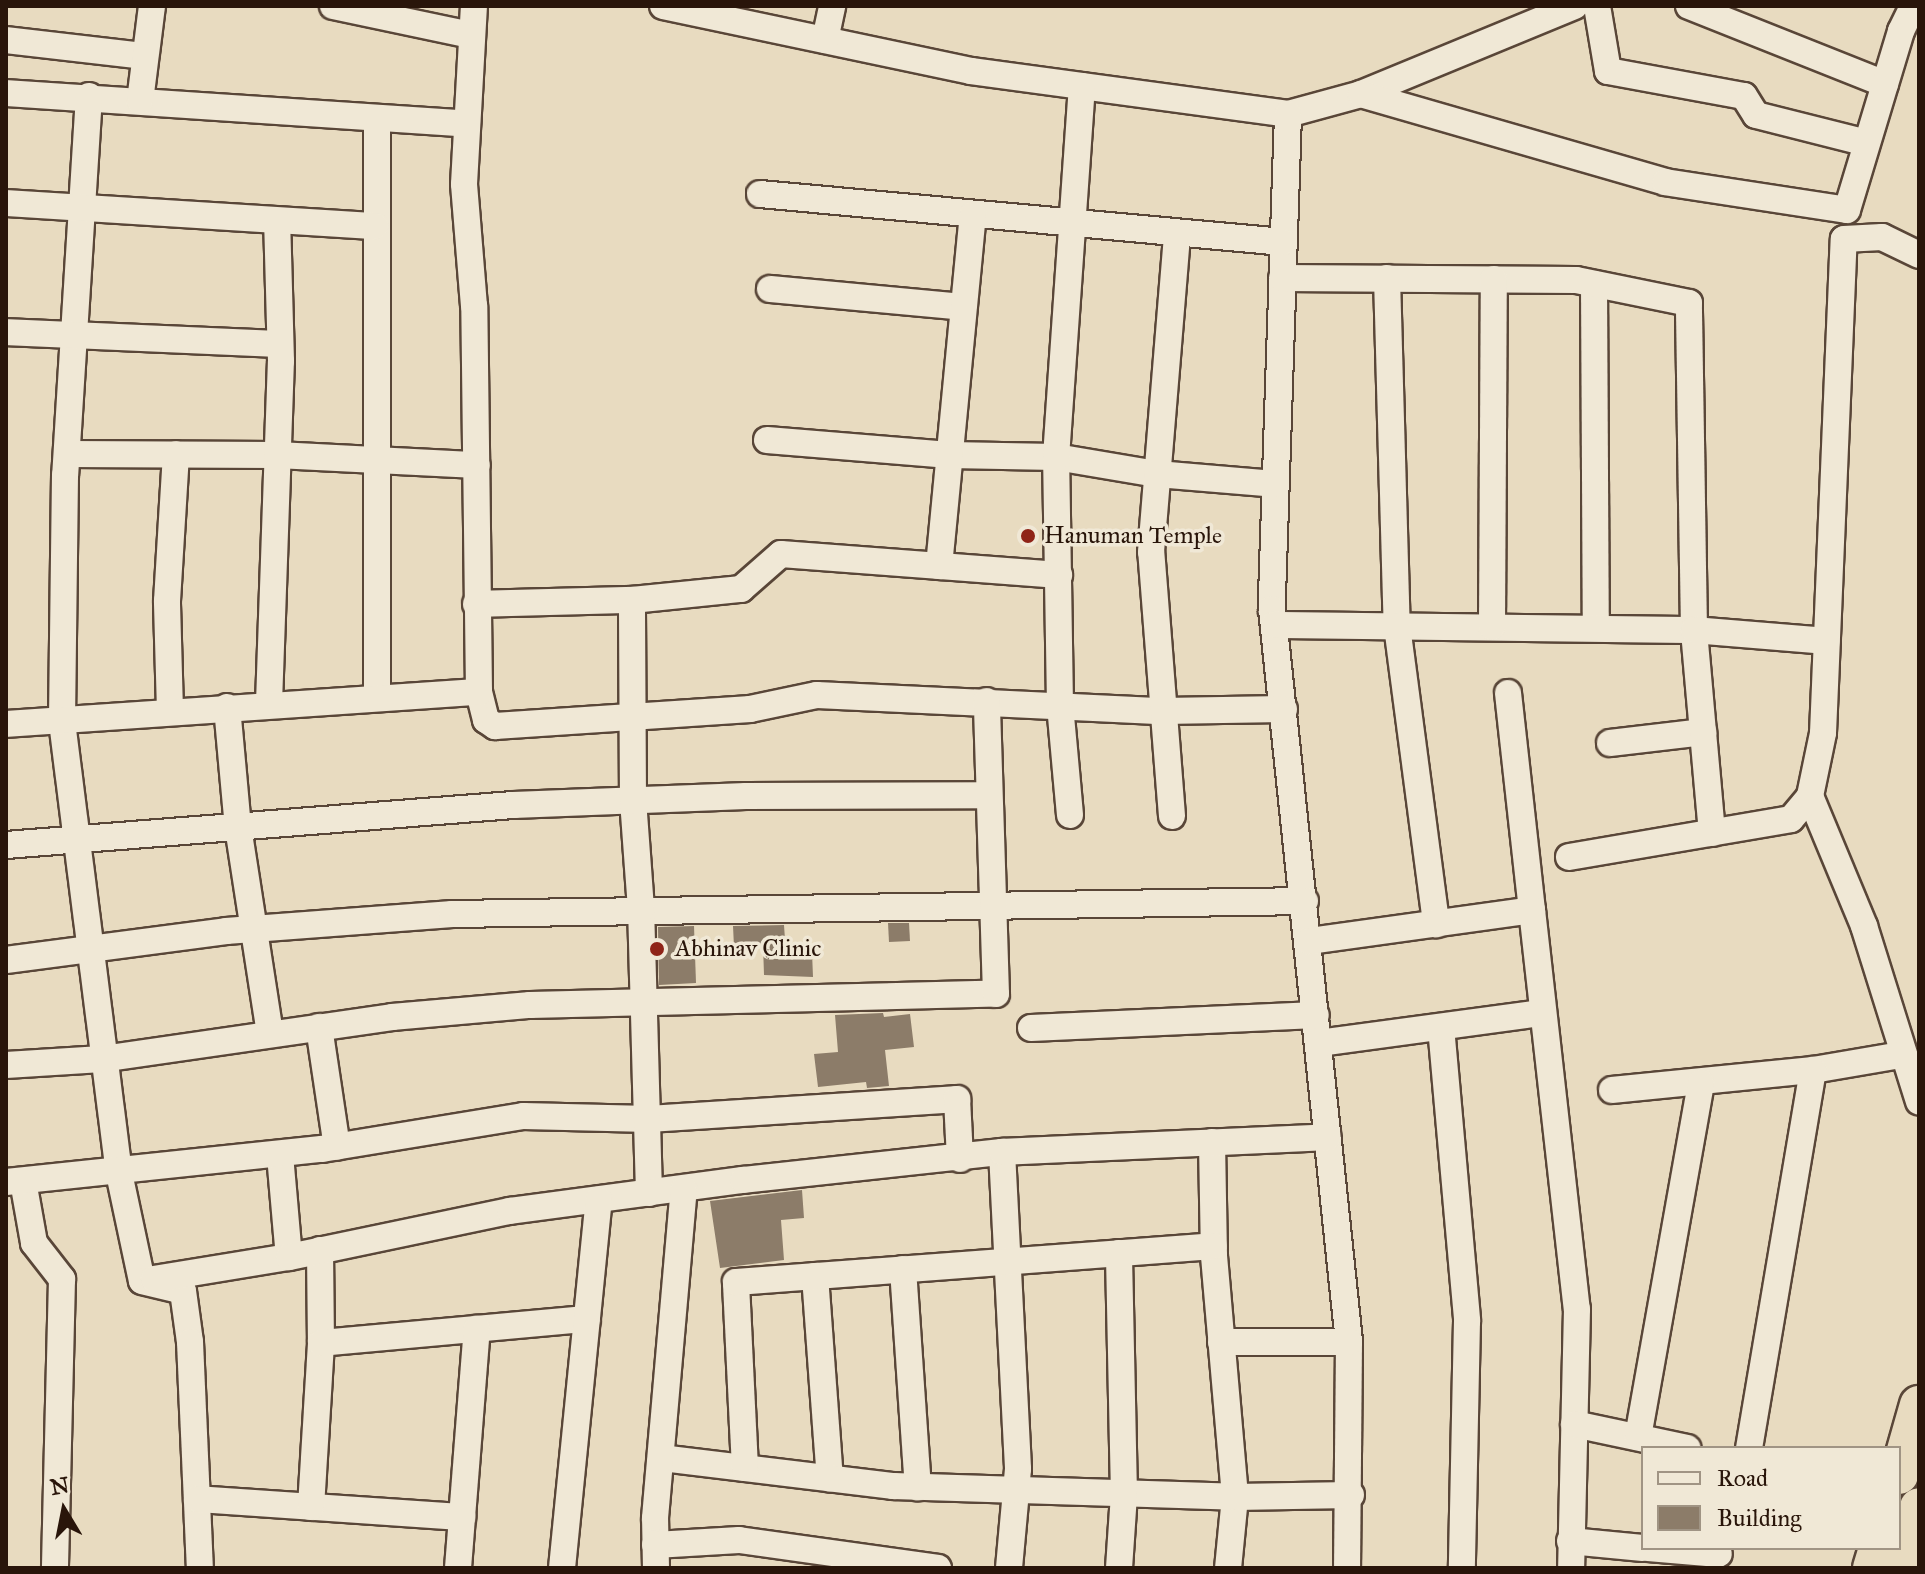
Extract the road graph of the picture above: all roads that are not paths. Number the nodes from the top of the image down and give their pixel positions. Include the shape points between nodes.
1 (152, 6) edge
2 (333, 6) edge
3 (474, 6) edge
4 (663, 6) edge
5 (832, 6) edge
6 (1575, 6) edge
7 (1597, 6) edge
8 (1689, 6) edge
9 (1913, 6) edge
10 (471, 35) junction
11 (6, 40) edge
12 (825, 40) junction
13 (145, 56) junction
14 (1885, 84) junction
15 (1082, 86) junction
16 (6, 93) edge
17 (1361, 94) junction
18 (89, 96) junction
19 (140, 101) junction
20 (1288, 114) junction
21 (377, 119) junction
22 (467, 124) junction
23 (1867, 143) junction
24 (760, 194) dead end
25 (6, 203) edge
26 (82, 208) junction
27 (1847, 210) junction
28 (973, 215) junction
29 (277, 221) junction
30 (1073, 225) junction
31 (375, 226) junction
32 (1177, 233) junction
33 (1844, 239) junction
34 (1283, 242) junction
35 (1919, 255) edge
36 (1282, 278) junction
37 (1387, 278) junction
38 (1494, 279) junction
39 (1594, 284) junction
40 (770, 289) dead end
41 (963, 307) junction
42 (6, 332) edge
43 (74, 334) junction
44 (277, 344) junction
45 (767, 440) dead end
46 (67, 454) junction
47 (176, 454) junction
48 (277, 455) junction
49 (949, 455) junction
50 (1056, 457) junction
51 (379, 464) junction
52 (477, 465) junction
53 (1157, 474) junction
54 (1276, 484) junction
55 (939, 566) junction
56 (1059, 575) junction
57 (632, 600) junction
58 (476, 604) junction
59 (1274, 625) junction
60 (1397, 626) junction
61 (1492, 627) junction
62 (1596, 628) junction
63 (1694, 630) junction
64 (1827, 641) junction
65 (479, 692) junction
66 (1508, 693) dead end
67 (377, 697) junction
68 (987, 701) junction
69 (269, 703) junction
70 (1060, 706) junction
71 (227, 707) junction
72 (1284, 709) junction
73 (170, 711) junction
74 (1162, 711) junction
75 (632, 715) junction
76 (62, 722) junction
77 (6, 724) edge
78 (1703, 732) junction
79 (1610, 743) dead end
80 (987, 795) junction
81 (1810, 796) junction
82 (633, 801) junction
83 (1070, 815) dead end
84 (1172, 816) dead end
85 (238, 827) junction
86 (1712, 833) junction
87 (78, 840) junction
88 (6, 845) edge
89 (1569, 857) dead end
90 (1305, 901) junction
91 (992, 905) junction
92 (641, 909) junction
93 (1532, 910) junction
94 (1436, 924) junction
95 (253, 929) junction
96 (1309, 941) junction
97 (94, 948) junction
98 (6, 960) edge
99 (645, 1001) junction
100 (1541, 1013) junction
101 (1316, 1015) junction
102 (319, 1027) junction
103 (1441, 1027) junction
104 (1031, 1028) dead end
105 (270, 1034) junction
106 (1319, 1043) junction
107 (1901, 1055) junction
108 (102, 1059) junction
109 (6, 1065) edge
110 (1813, 1070) junction
111 (1701, 1083) junction
112 (1612, 1090) dead end
113 (1919, 1102) edge
114 (650, 1119) junction
115 (1328, 1137) junction
116 (1212, 1142) junction
117 (337, 1147) junction
118 (1002, 1152) junction
119 (280, 1155) junction
120 (960, 1159) junction
121 (119, 1173) junction
122 (14, 1181) edge
123 (684, 1189) junction
124 (649, 1193) junction
125 (599, 1200) junction
126 (1214, 1246) junction
127 (320, 1250) junction
128 (1119, 1253) junction
129 (289, 1257) junction
130 (1008, 1260) junction
131 (903, 1269) junction
132 (815, 1276) junction
133 (142, 1281) junction
134 (587, 1319) junction
135 (477, 1329) junction
136 (1221, 1342) junction
137 (1349, 1342) junction
138 (321, 1343) junction
139 (1919, 1405) edge
140 (1574, 1424) junction
141 (1638, 1437) junction
142 (1678, 1446) edge
143 (1749, 1446) edge
144 (661, 1458) junction
145 (745, 1468) junction
146 (1901, 1468) edge
147 (830, 1478) junction
148 (918, 1487) junction
149 (1016, 1492) junction
150 (1124, 1495) junction
151 (1351, 1495) junction
152 (1235, 1497) junction
153 (197, 1499) junction
154 (311, 1507) junction
155 (1919, 1507) edge
156 (462, 1517) junction
157 (1570, 1541) junction
158 (1641, 1548) edge
159 (1662, 1550) edge
160 (656, 1556) edge
161 (1718, 1557) edge
162 (55, 1568) edge
163 (200, 1568) edge
164 (458, 1568) edge
165 (562, 1568) edge
166 (938, 1568) edge
167 (1009, 1568) edge
168 (1119, 1568) edge
169 (1228, 1568) edge
170 (1347, 1568) edge
171 (1462, 1568) edge
172 (1571, 1568) edge
173 (1902, 1568) edge

1 - 13 street
2 - 10 street
3 - 10 street
4 - 12 street
5 - 12 street
6 - 17 street
7 - 23 street via 1608,71 1744,96 1756,115
8 - 14 street
9 - 14 street
10 - 22 street
11 - 13 street
12 - 15 street via 971,71
13 - 19 street
14 - 23 street
15 - 20 street
15 - 30 street
16 - 18 street
17 - 20 street
17 - 27 street via 1665,182
18 - 19 street
18 - 26 street
19 - 21 street
20 - 34 street
21 - 22 street
21 - 31 street
22 - 52 street via 464,184
23 - 27 street
24 - 28 street
25 - 26 street
26 - 29 street
26 - 43 street
27 - 33 street
28 - 30 street
28 - 41 street
29 - 31 street
29 - 44 street
30 - 32 street
30 - 50 street
31 - 51 street
32 - 34 street
32 - 53 street
33 - 35 street via 1882,237
33 - 64 street
34 - 36 street
36 - 37 street
36 - 54 street
37 - 38 street
37 - 60 street
38 - 39 street
38 - 61 street
39 - 62 street
39 - 63 street via 1689,303
40 - 41 street
41 - 49 street
42 - 43 street
43 - 44 street
43 - 46 street
44 - 48 street
45 - 49 street
46 - 47 street
46 - 76 street
47 - 48 street
47 - 73 street via 167,601
48 - 51 street
48 - 69 street
49 - 50 street
49 - 55 street
50 - 53 street
50 - 56 street
51 - 52 street
51 - 67 street
52 - 58 street
53 - 54 street
53 - 74 street via 1151,552
54 - 59 street
55 - 56 street
55 - 57 street via 781,554 741,589
56 - 70 street
57 - 58 street
57 - 75 street
58 - 65 street
59 - 60 street
59 - 72 street
60 - 61 street
60 - 94 street
61 - 62 street
62 - 63 street
63 - 64 street
63 - 78 street
64 - 81 street via 1823,733
65 - 67 street
65 - 75 street via 486,720 495,726
66 - 93 street
67 - 69 street
68 - 70 street
68 - 75 street via 817,695 750,709
68 - 80 street
69 - 71 street
70 - 74 street
70 - 83 street
71 - 73 street
71 - 85 street
72 - 74 street
72 - 90 street
73 - 76 street
74 - 84 street
75 - 82 street
76 - 77 street
76 - 87 street
78 - 79 street
78 - 86 street
80 - 82 street
80 - 91 street
81 - 86 street via 1791,819
81 - 107 street via 1864,926
82 - 85 street
82 - 92 street
85 - 87 street
85 - 95 street
86 - 89 street
87 - 88 street
87 - 97 street
90 - 91 street
90 - 96 street
91 - 92 street
91 - 99 street via 996,994
92 - 95 street via 452,914
92 - 99 street
93 - 94 street
93 - 100 street
94 - 96 street
95 - 97 street
95 - 105 street
96 - 101 street
97 - 98 street
97 - 108 street
99 - 102 street via 530,1005
99 - 114 street
100 - 103 street
100 - 140 street via 1577,1309
101 - 104 street
101 - 106 street
102 - 105 street
102 - 117 street
103 - 106 street
103 - 171 street via 1467,1321
105 - 108 street
106 - 115 street
107 - 110 street
107 - 113 street
108 - 109 street
108 - 121 street
110 - 111 street
110 - 143 street
111 - 112 street
111 - 141 street
114 - 117 street via 523,1116
114 - 120 street via 957,1099
114 - 124 street
115 - 116 street
115 - 137 street
116 - 118 street
116 - 126 street
117 - 119 street
118 - 120 street
118 - 130 street
119 - 121 street
119 - 129 street
120 - 123 street
121 - 122 street
121 - 133 street
122 - 162 street via 34,1243 62,1279
123 - 124 street
123 - 144 street
124 - 125 street
125 - 127 street via 510,1211
125 - 134 street
126 - 128 street
126 - 136 street
127 - 129 street
127 - 138 street
128 - 130 street
128 - 150 street
129 - 133 street
130 - 131 street
130 - 149 street
131 - 132 street
131 - 148 street
132 - 145 street via 736,1282
132 - 147 street
133 - 153 street via 183,1291
134 - 135 street
134 - 165 street
135 - 138 street
135 - 156 street
136 - 137 street
136 - 152 street
137 - 151 street
138 - 154 street
139 - 146 highway
140 - 141 street
140 - 157 street
141 - 142 street
144 - 145 street
144 - 160 street
145 - 147 street
147 - 148 street
148 - 149 street
149 - 150 street
149 - 167 street
150 - 152 street
150 - 168 street
151 - 152 street
151 - 170 street
152 - 169 street
153 - 154 street
153 - 163 street
154 - 156 street
155 - 173 highway
156 - 164 street
157 - 158 street
157 - 172 street
159 - 161 street
160 - 166 street via 739,1540

